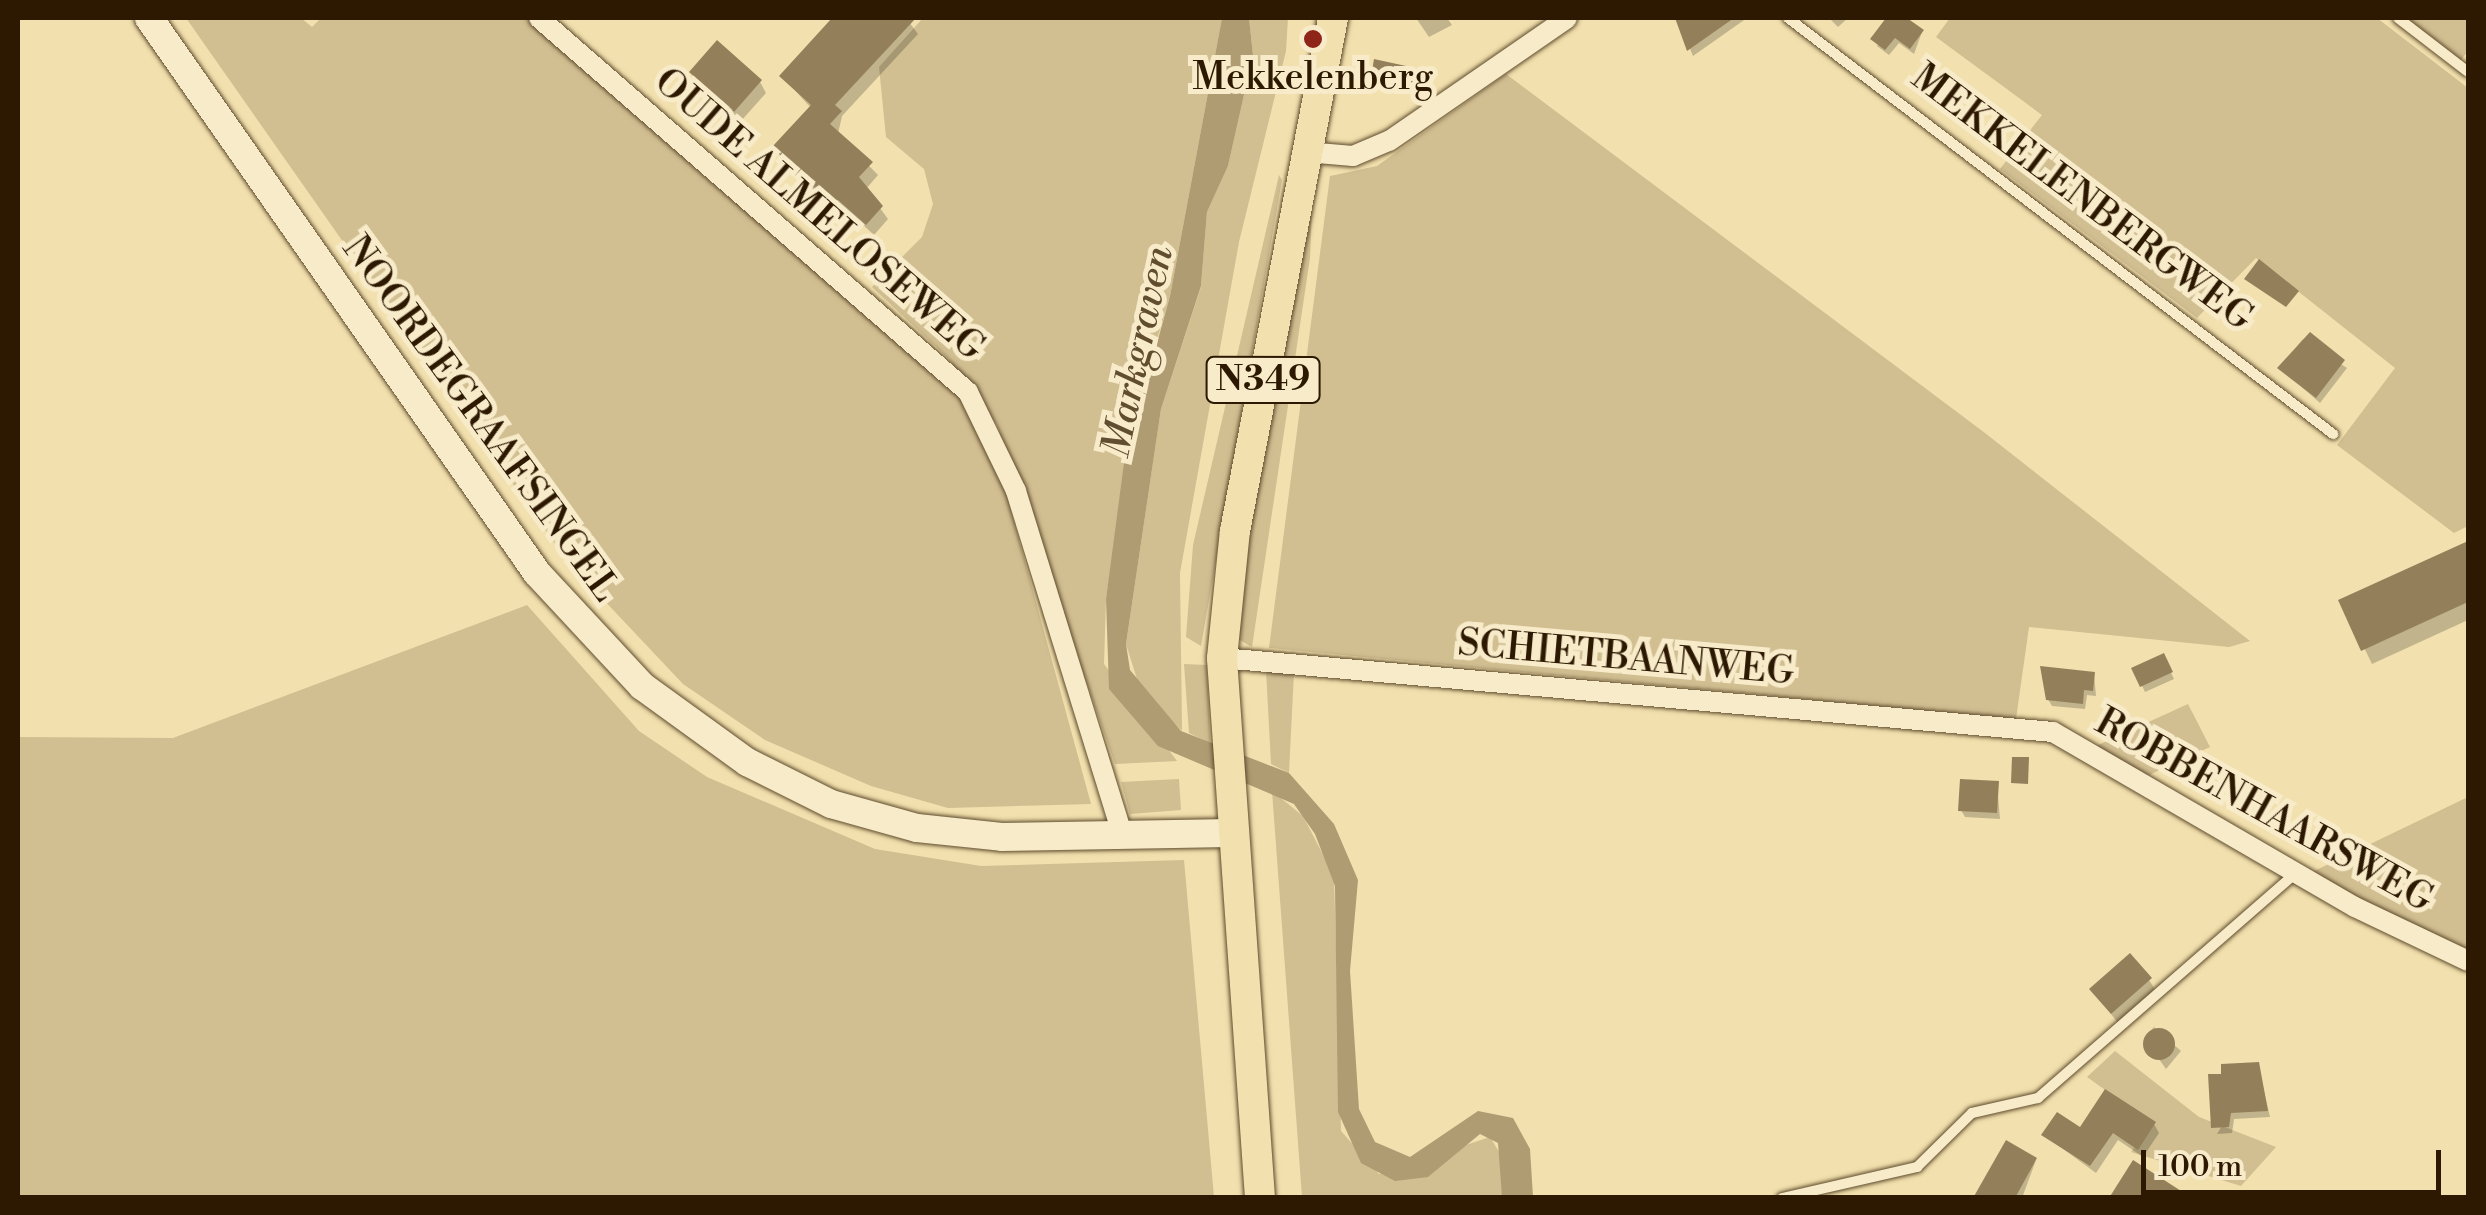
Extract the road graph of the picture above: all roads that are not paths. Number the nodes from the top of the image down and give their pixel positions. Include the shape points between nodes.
1 (148, 18) edge
2 (538, 18) edge
3 (1333, 18) edge
4 (1567, 18) edge
5 (1788, 18) edge
6 (2398, 18) edge
7 (2468, 72) edge
8 (1306, 152) junction
9 (2333, 434) dead end
10 (1222, 658) junction
11 (2024, 728) joint
12 (1231, 833) junction
13 (1123, 836) junction
14 (2297, 872) junction
15 (2468, 961) edge
16 (1260, 1198) edge
17 (1782, 1198) edge

1 - 13 main road, NOORDEGRAAFSINGEL via 537,573 642,686 747,762 831,804 934,830
2 - 13 street, OUDE ALMELOSEWEG via 968,392 1016,491
3 - 8 main road, N349
4 - 8 street via 1389,141 1353,156
5 - 9 lane, MEKKELENBERGWEG
6 - 7 lane
8 - 10 main road, N349 via 1235,531
10 - 11 street, SCHIETBAANWEG
10 - 12 main road, N349
11 - 14 street, ROBBENHAARSWEG via 2052,732
12 - 13 main road, NOORDEGRAAFSINGEL
12 - 16 main road, N349
14 - 15 street, ROBBENHAARSWEG
14 - 17 lane via 2038,1098 1972,1112 1917,1167

